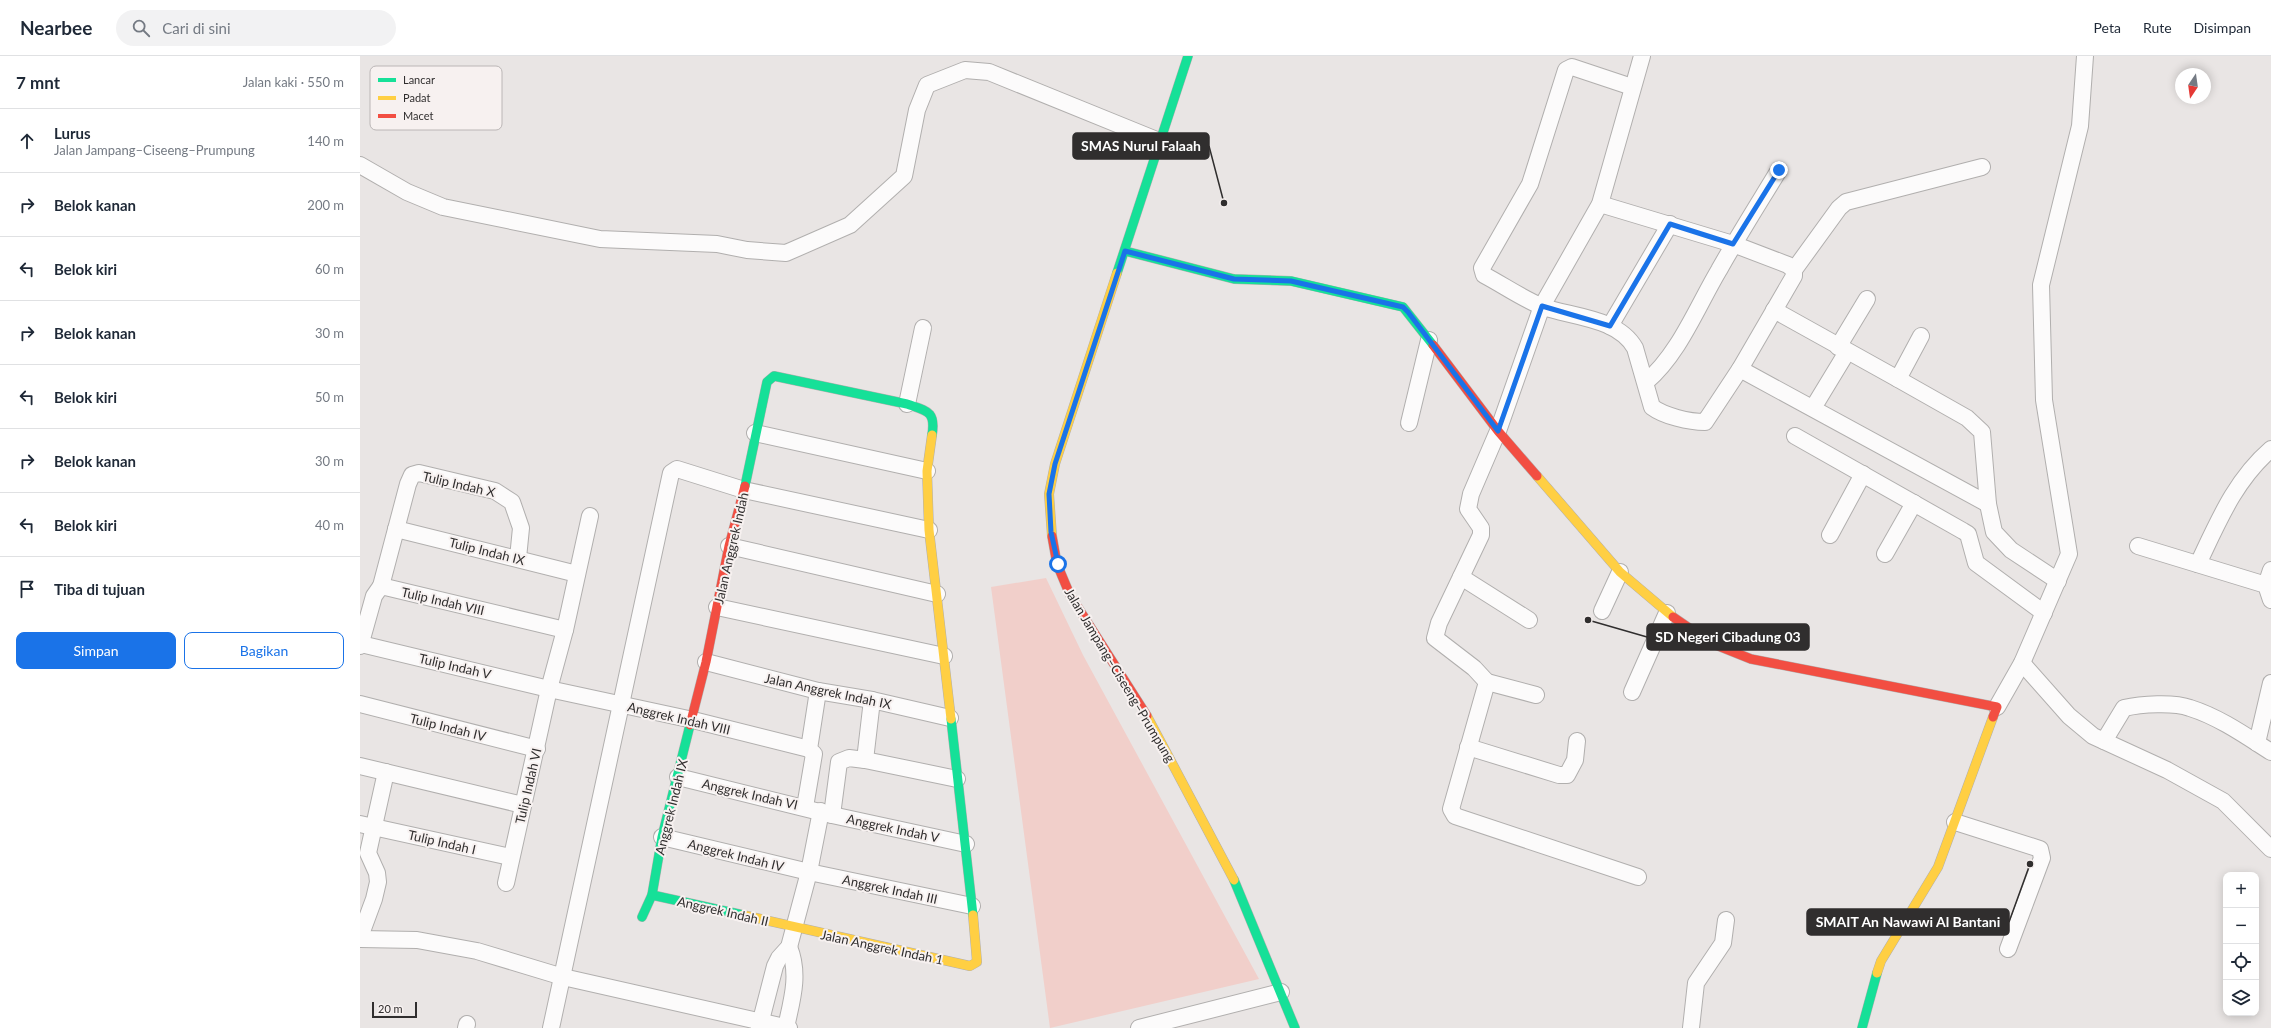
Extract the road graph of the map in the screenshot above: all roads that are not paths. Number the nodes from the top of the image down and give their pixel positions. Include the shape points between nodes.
1 (1188, 56) edge
2 (1642, 56) edge
3 (2085, 56) edge
4 (1632, 87) junction
5 (1159, 141) junction
6 (360, 166) edge
7 (1982, 167) dead end
8 (1779, 170) dead end
9 (1600, 204) junction
10 (1670, 224) junction
11 (1733, 244) junction
12 (1125, 251) junction
13 (1794, 270) junction
14 (1867, 299) dead end
15 (1542, 306) junction
16 (1774, 310) junction
17 (1610, 326) junction
18 (923, 328) dead end
19 (1921, 336) dead end
20 (1429, 340) junction
21 (1843, 349) junction
22 (1740, 369) junction
23 (1898, 379) junction
24 (1646, 382) junction
25 (907, 404) junction
26 (1813, 408) junction
27 (1409, 423) dead end
28 (1498, 431) junction
29 (755, 433) junction
30 (1795, 436) dead end
31 (2271, 448) edge
32 (927, 471) junction
33 (1863, 474) junction
34 (744, 490) junction
35 (1914, 503) junction
36 (1988, 504) junction
37 (590, 516) dead end
38 (396, 529) junction
39 (929, 530) junction
40 (1830, 535) dead end
41 (729, 546) junction
42 (2138, 546) dead end
43 (1885, 554) dead end
44 (518, 558) junction
45 (2198, 564) junction
46 (2271, 570) edge
47 (1620, 572) junction
48 (577, 574) junction
49 (1461, 577) junction
50 (2058, 581) junction
51 (381, 586) junction
52 (2268, 593) edge
53 (937, 594) junction
54 (717, 607) junction
55 (1602, 611) dead end
56 (1667, 613) junction
57 (2044, 613) junction
58 (1528, 620) dead end
59 (565, 630) junction
60 (360, 645) edge
61 (944, 656) junction
62 (706, 662) junction
63 (2022, 663) junction
64 (1487, 682) junction
65 (2271, 682) edge
66 (549, 689) junction
67 (818, 691) junction
68 (1632, 692) dead end
69 (1536, 695) dead end
70 (872, 700) junction
71 (360, 704) edge
72 (622, 705) junction
73 (1997, 707) junction
74 (950, 718) junction
75 (693, 720) junction
76 (1577, 741) dead end
77 (2104, 741) junction
78 (2257, 743) junction
79 (1468, 747) junction
80 (537, 748) junction
81 (809, 749) junction
82 (2271, 752) edge
83 (865, 760) junction
84 (360, 766) edge
85 (386, 772) junction
86 (678, 777) junction
87 (957, 779) junction
88 (523, 806) junction
89 (805, 807) junction
90 (826, 813) junction
91 (1955, 822) junction
92 (367, 825) edge
93 (662, 837) junction
94 (966, 844) junction
95 (2271, 849) edge
96 (364, 857) edge
97 (510, 857) junction
98 (809, 872) junction
99 (1638, 877) dead end
100 (506, 883) dead end
101 (652, 895) junction
102 (972, 906) junction
103 (642, 917) dead end
104 (1726, 920) dead end
105 (794, 928) junction
106 (360, 938) edge
107 (789, 947) junction
108 (2008, 949) dead end
109 (563, 977) junction
110 (1281, 992) junction
111 (760, 1025) edge
112 (552, 1028) edge
113 (787, 1028) edge
114 (1139, 1028) edge
115 (1295, 1028) edge
116 (1691, 1028) edge
117 (1862, 1028) edge

1 - 5 street, Jalan Jampang–Ciseeng–Prumpung
2 - 4 street
3 - 50 street via 2080,126 2041,285 2044,400 2069,554
4 - 9 street
4 - 15 street via 1572,67 1566,70 1530,184 1482,268 1484,275
5 - 6 street via 989,72 965,70 927,86 916,110 904,176 850,225 786,253 746,250 716,244 600,239 451,209 406,192
5 - 12 street, Jalan Jampang–Ciseeng–Prumpung
7 - 13 street via 1846,202
8 - 11 street
9 - 10 street
9 - 15 street
10 - 11 street
10 - 17 street
11 - 13 street via 1788,265
11 - 24 street via 1671,354 1656,374
12 - 20 street via 1234,279 1291,281 1403,307
12 - 110 street, Jalan Jampang–Ciseeng–Prumpung via 1055,464 1049,494 1051,532 1058,564 1070,595 1142,708 1176,769 1237,886
13 - 16 street via 1794,276
14 - 21 street
15 - 17 street
15 - 28 street
16 - 21 street
16 - 22 street
17 - 24 street via 1630,339
18 - 25 street
19 - 23 street
20 - 27 street
20 - 28 street
21 - 23 street
21 - 26 street
22 - 24 street via 1705,422 1657,411 1652,406
22 - 26 street
23 - 36 street via 1978,426 1982,432
25 - 29 street, Jalan Anggrek Indah via 774,376 765,387
25 - 32 street via 926,411 933,419
26 - 36 street
28 - 47 street
28 - 49 street via 1471,494 1468,509 1481,528 1481,534
29 - 32 street
29 - 34 street, Jalan Anggrek Indah
30 - 33 street
31 - 45 street via 2256,461 2233,491
32 - 39 street
33 - 35 street
33 - 40 street
34 - 39 street
34 - 41 street, Jalan Anggrek Indah
34 - 72 street via 677,469 671,473
35 - 43 street
35 - 57 street via 1968,534 1976,563
36 - 50 street via 1994,532 2011,550
37 - 48 street, Tulip Indah VI
38 - 44 street, Tulip Indah IX
38 - 44 street, Tulip Indah X via 412,475 419,473 495,491 512,502 521,528
38 - 51 street, Tulip Indah X
39 - 53 street
41 - 53 street
41 - 54 street, Jalan Anggrek Indah
42 - 45 street
44 - 48 street, Tulip Indah IX
45 - 52 street
46 - 52 street
47 - 55 street
47 - 56 street
48 - 59 street, Tulip Indah VI
49 - 58 street
49 - 64 street via 1434,638 1474,668
50 - 57 street
51 - 59 street, Tulip Indah VIII
51 - 60 street via 374,596
53 - 61 street
54 - 61 street
54 - 62 street, Jalan Anggrek Indah
56 - 68 street
56 - 73 street via 1711,642 1751,659
57 - 63 street
59 - 66 street, Tulip Indah VI
60 - 66 street, Tulip Indah V
61 - 74 street
62 - 67 street, Jalan Anggrek Indah IX
62 - 75 street, Jalan Anggrek Indah
63 - 73 street
63 - 77 street via 2069,716 2093,736
64 - 69 street
64 - 79 street
65 - 78 street
66 - 72 street, Anggrek Indah VIII
66 - 80 street, Tulip Indah VI
67 - 70 street, Jalan Anggrek Indah IX
67 - 81 street
70 - 74 street, Jalan Anggrek Indah IX
70 - 83 street
71 - 80 street, Tulip Indah IV
72 - 75 street, Anggrek Indah VIII
72 - 109 street via 568,944
73 - 91 street
74 - 87 street
75 - 81 street, Anggrek Indah VIII
75 - 86 street, Anggrek Indah IX
76 - 79 street via 1575,760 1567,775
77 - 78 street via 2124,708 2141,704 2190,707
77 - 95 street via 2167,770 2223,800
78 - 82 street
79 - 99 street via 1451,808 1455,816
80 - 88 street, Tulip Indah VI
81 - 89 street via 814,754
83 - 87 street
83 - 90 street via 849,758 839,762
84 - 85 street
85 - 88 street
85 - 92 street
86 - 89 street, Anggrek Indah VI
86 - 93 street, Anggrek Indah IX
87 - 94 street
88 - 97 street, Tulip Indah VI
89 - 90 street, Anggrek Indah VI
90 - 94 street, Anggrek Indah V
90 - 98 street
91 - 108 street via 2040,849 2042,853
91 - 117 street via 1938,867 1881,961
92 - 96 street
92 - 97 street, Tulip Indah I
93 - 98 street, Anggrek Indah IV
93 - 101 street, Anggrek Indah IX
94 - 102 street
96 - 106 street via 377,873 378,882
97 - 100 street, Tulip Indah VI
98 - 102 street, Anggrek Indah III
98 - 105 street
101 - 103 street, Anggrek Indah IX
101 - 105 street, Anggrek Indah II
102 - 105 street, Jalan Anggrek Indah 1 via 978,955 977,962 970,966
104 - 116 street via 1723,943 1696,983
105 - 107 street
106 - 109 street via 417,940 477,951
107 - 111 street via 775,966
107 - 113 street via 794,958 796,979
109 - 111 street
109 - 112 street
110 - 114 street
110 - 115 street, Jalan Jampang–Ciseeng–Prumpung
111 - 113 street

